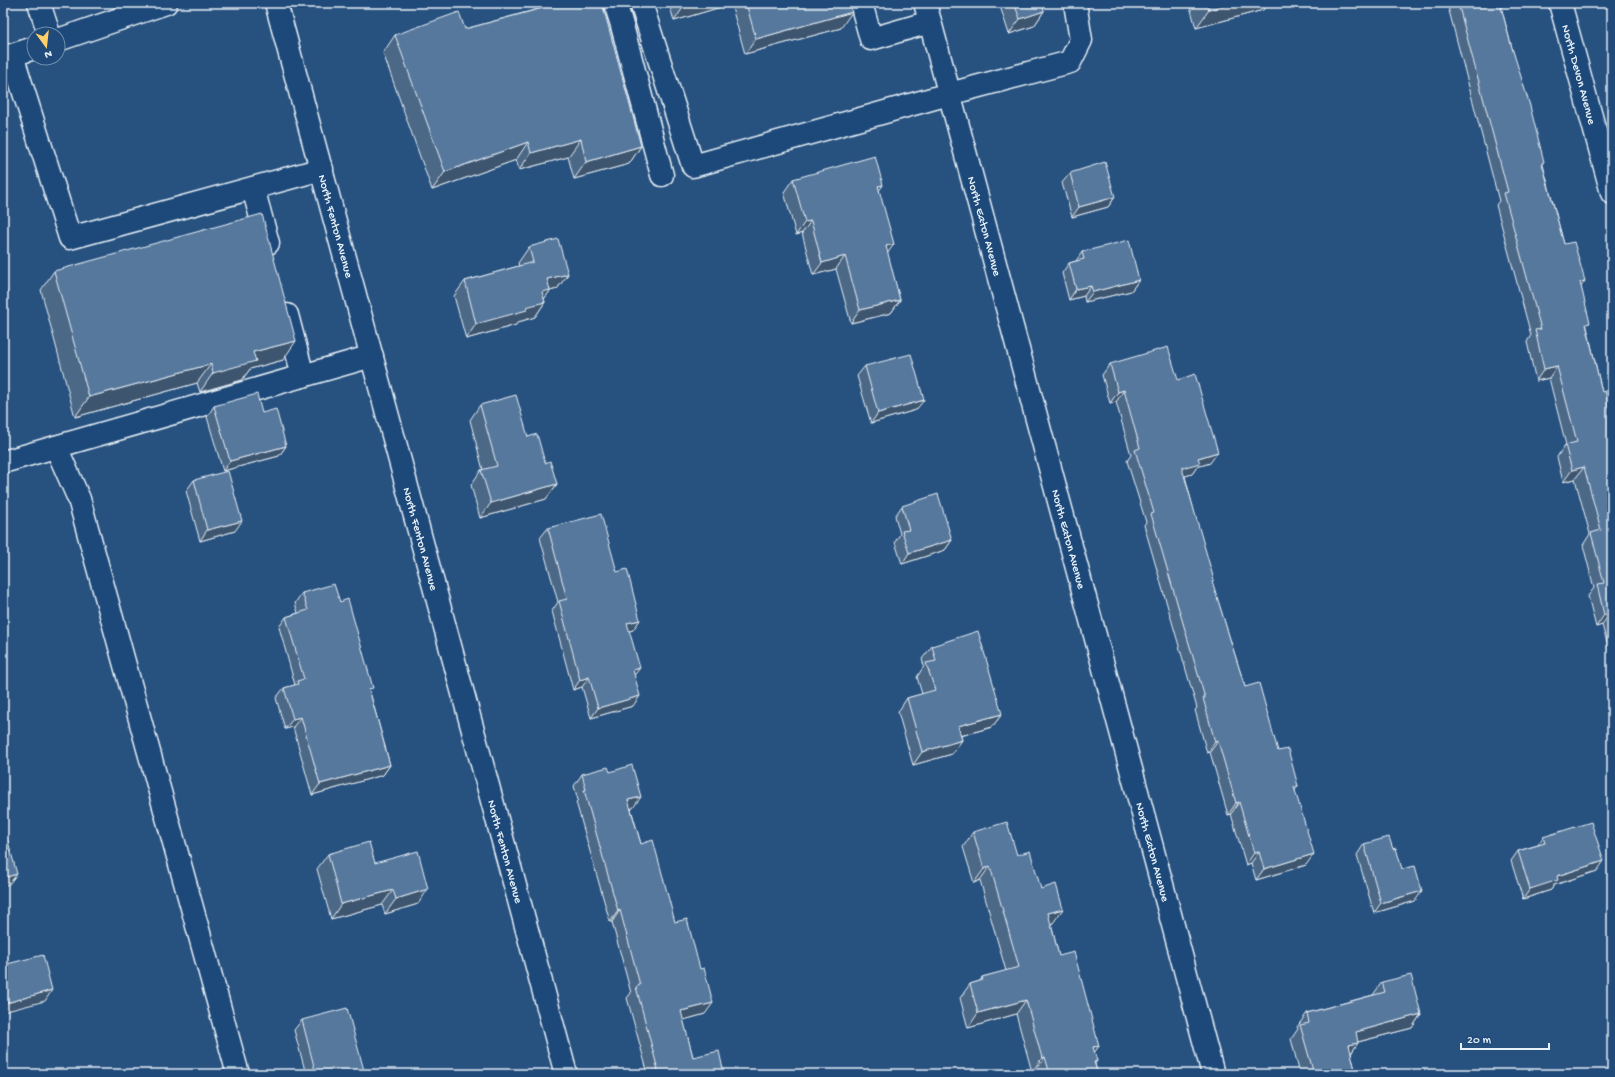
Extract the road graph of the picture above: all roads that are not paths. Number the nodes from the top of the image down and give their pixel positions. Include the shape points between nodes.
1 (39, 3) edge
2 (166, 3) edge
3 (276, 3) edge
4 (615, 3) edge
5 (641, 3) edge
6 (861, 3) edge
7 (1075, 3) edge
8 (1560, 3) edge
9 (928, 13) edge
10 (46, 26) edge
11 (66, 37) edge
12 (26, 50) edge
13 (8, 56) edge
14 (949, 94) junction
15 (322, 169) junction
16 (662, 174) dead end
17 (253, 188) junction
18 (1612, 193) edge
19 (273, 263) edge
20 (281, 294) edge
21 (372, 356) junction
22 (303, 376) junction
23 (56, 447) junction
24 (3, 462) edge
25 (238, 1074) edge
26 (566, 1074) edge
27 (1214, 1074) edge

1 - 10 street
2 - 11 street
3 - 15 street, North Fenton Avenue
4 - 16 street
5 - 14 street via 693,166
6 - 9 street via 872,39
7 - 14 street via 1081,40 1070,62
8 - 18 street, North Devon Avenue
9 - 14 street, North Eaton Avenue
12 - 13 street
13 - 17 street via 70,238
14 - 27 street, North Eaton Avenue
15 - 17 street
15 - 21 street, North Fenton Avenue
17 - 19 street
20 - 22 street
21 - 22 street
21 - 26 street, North Fenton Avenue
22 - 23 street
23 - 24 street
23 - 25 street via 79,499

